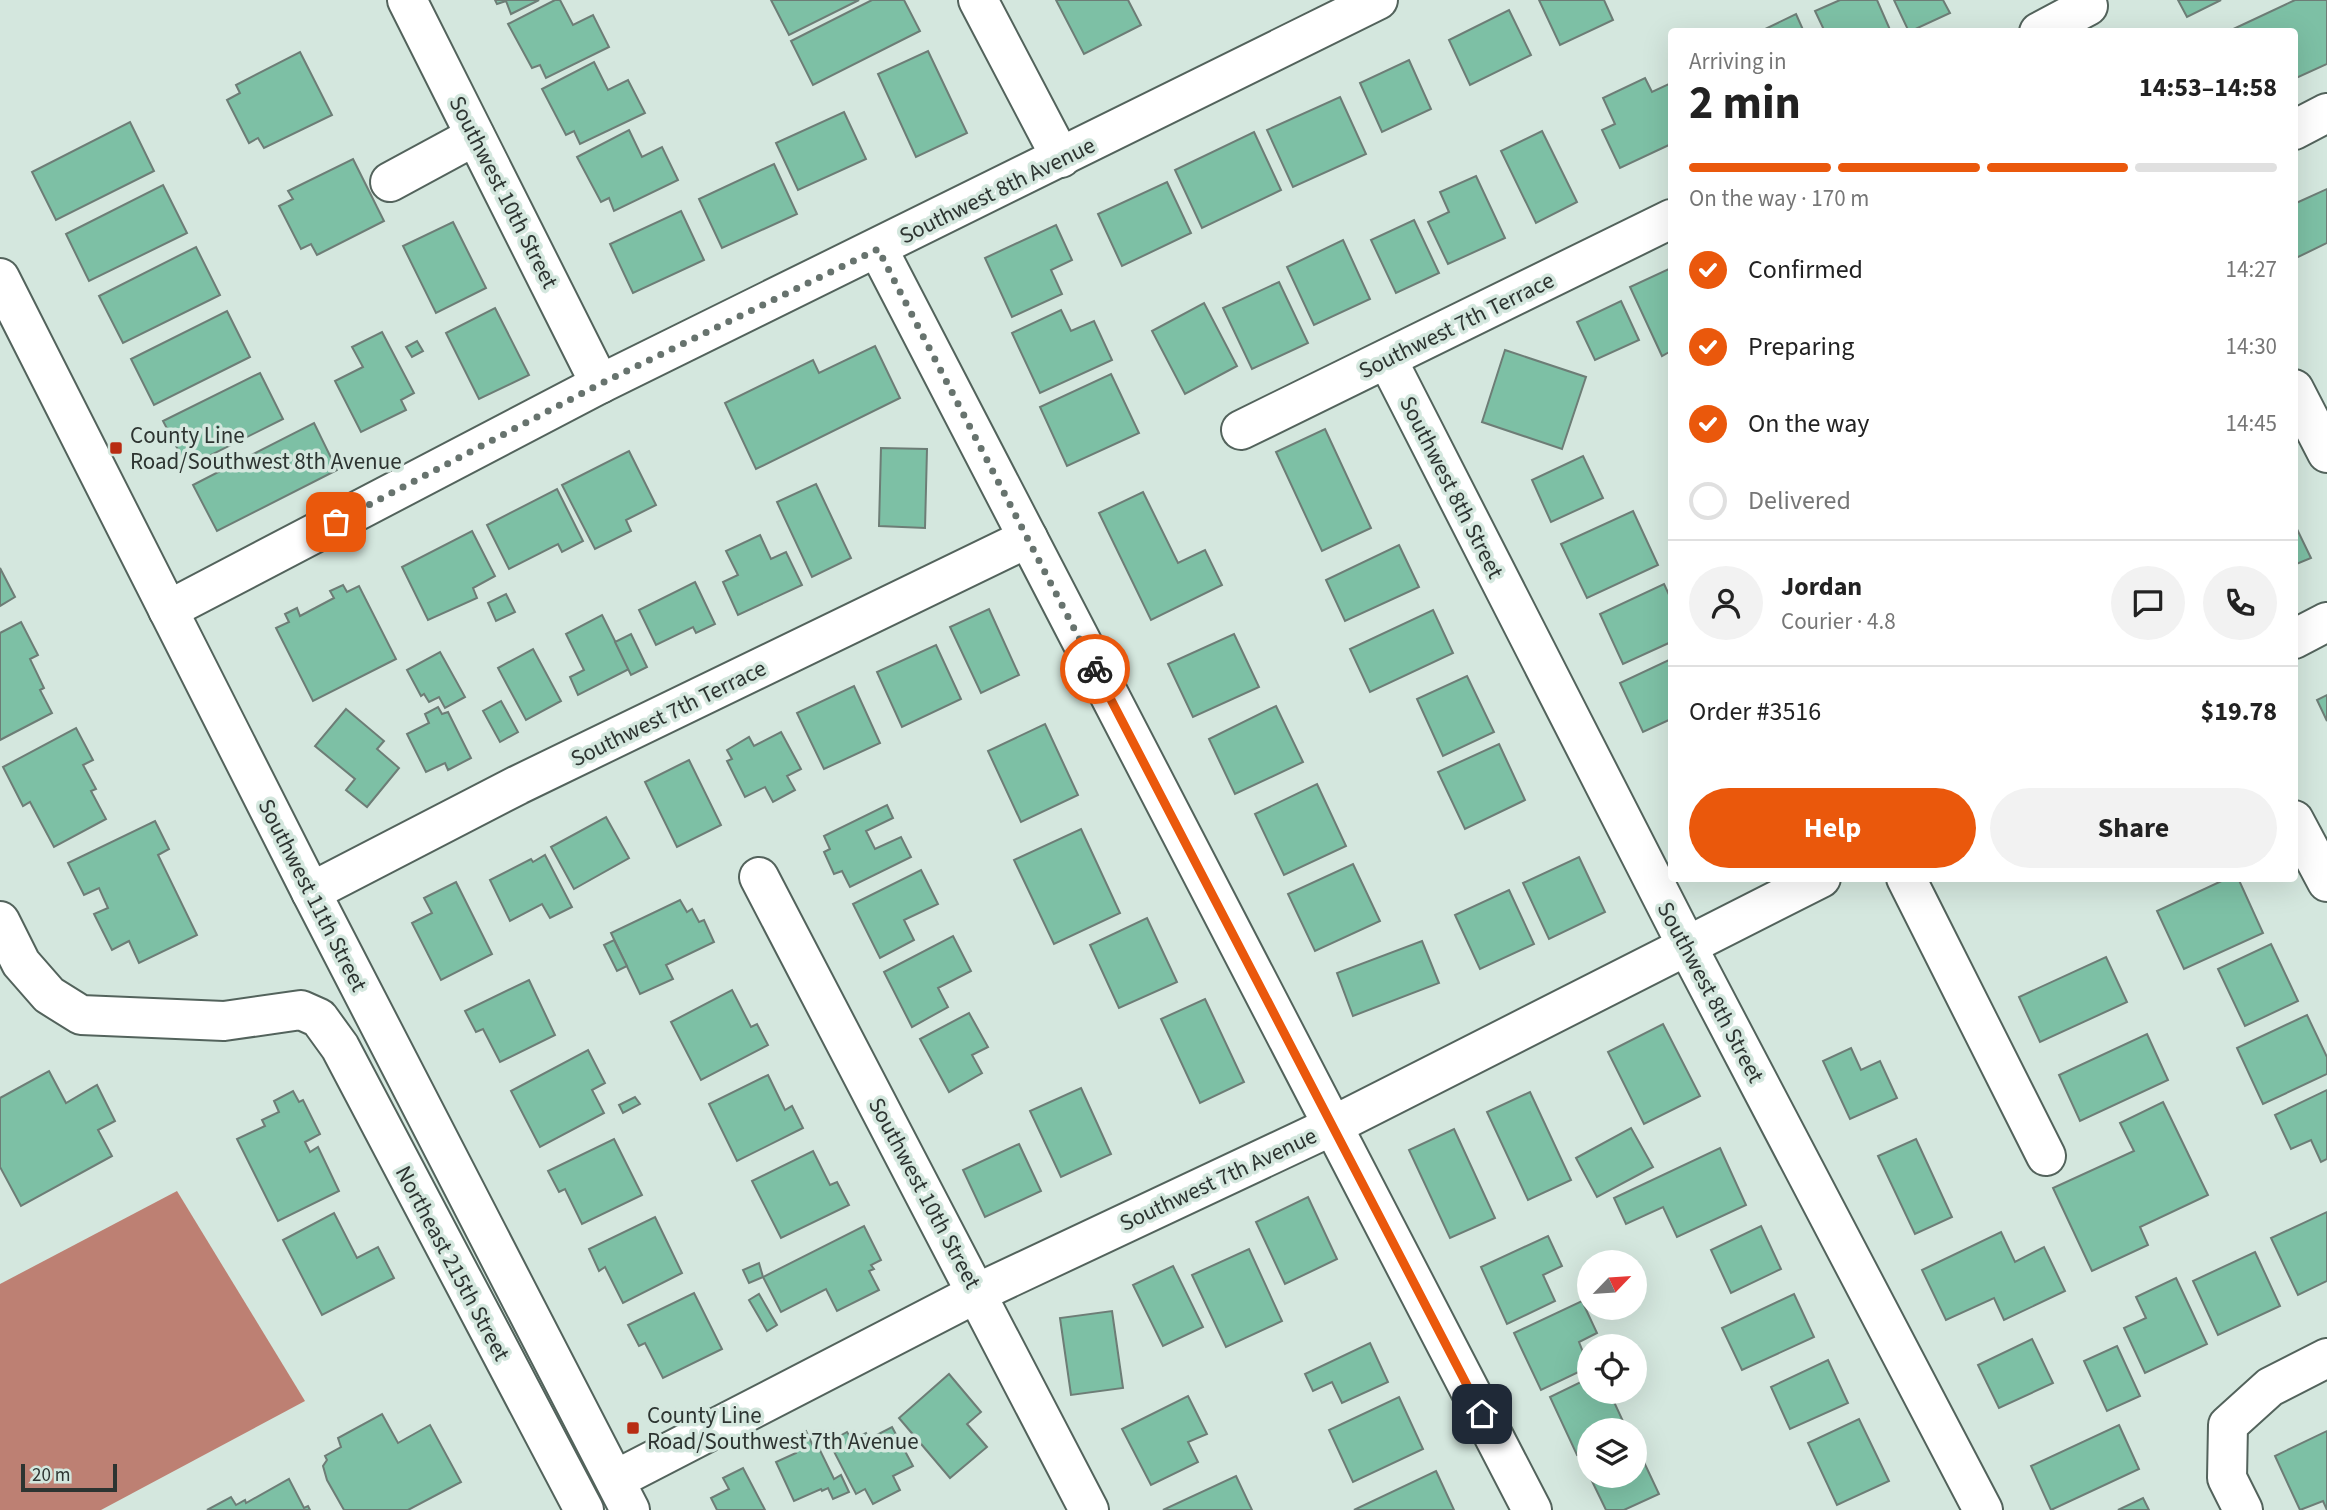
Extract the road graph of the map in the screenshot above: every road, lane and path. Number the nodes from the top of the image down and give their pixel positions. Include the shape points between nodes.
1 (407, 0) edge
2 (978, 0) edge
3 (1378, 0) edge
4 (2092, 12) edge
5 (2050, 28) edge
6 (2327, 113) edge
7 (2298, 128) edge
8 (475, 136) junction
9 (1061, 158) junction
10 (390, 182) dead end
11 (1668, 220) edge
12 (878, 249) junction
13 (0, 278) edge
14 (1387, 359) junction
15 (600, 384) junction
16 (2298, 397) edge
17 (1241, 430) dead end
18 (2327, 453) edge
19 (1028, 538) junction
20 (168, 610) junction
21 (2327, 622) edge
22 (2298, 637) edge
23 (2298, 828) edge
24 (759, 877) dead end
25 (1813, 882) edge
26 (1908, 882) edge
27 (2327, 882) edge
28 (311, 892) junction
29 (0, 920) edge
30 (1687, 946) junction
31 (1332, 1126) junction
32 (2046, 1156) dead end
33 (977, 1293) junction
34 (2327, 1358) edge
35 (623, 1495) edge
36 (578, 1508) edge
37 (1089, 1510) edge
38 (1532, 1510) edge
39 (1983, 1510) edge
40 (2243, 1510) edge

1 - 8 street, Southwest 10th Street
2 - 9 street
3 - 9 street, Southwest 8th Avenue
4 - 5 street
6 - 7 street
8 - 10 street
8 - 15 street, Southwest 10th Street
9 - 12 street, Southwest 8th Avenue
11 - 14 street, Southwest 7th Terrace
12 - 15 street, Southwest 8th Avenue
12 - 19 street
13 - 20 street, Southwest 11th Street
14 - 17 street, Southwest 7th Terrace
14 - 30 street, Southwest 8th Street
15 - 20 street, Southwest 8th Avenue
16 - 18 street
19 - 28 street, Southwest 7th Terrace via 518,785
19 - 31 street
20 - 28 street, Southwest 11th Street
21 - 22 street
23 - 27 street
24 - 33 street, Southwest 10th Street
25 - 30 street, Southwest 7th Avenue
26 - 32 street
28 - 35 street, Southwest 11th Street
29 - 36 street, Northeast 215th Street via 21,963 49,995 81,1015 224,1021 302,1010 319,1018 340,1047
30 - 31 street, Southwest 7th Avenue
30 - 39 street, Southwest 8th Street
31 - 33 street, Southwest 7th Avenue
31 - 38 street
33 - 35 street, Southwest 7th Avenue
33 - 37 street, Southwest 10th Street
34 - 40 street via 2270,1387 2228,1424 2227,1478

